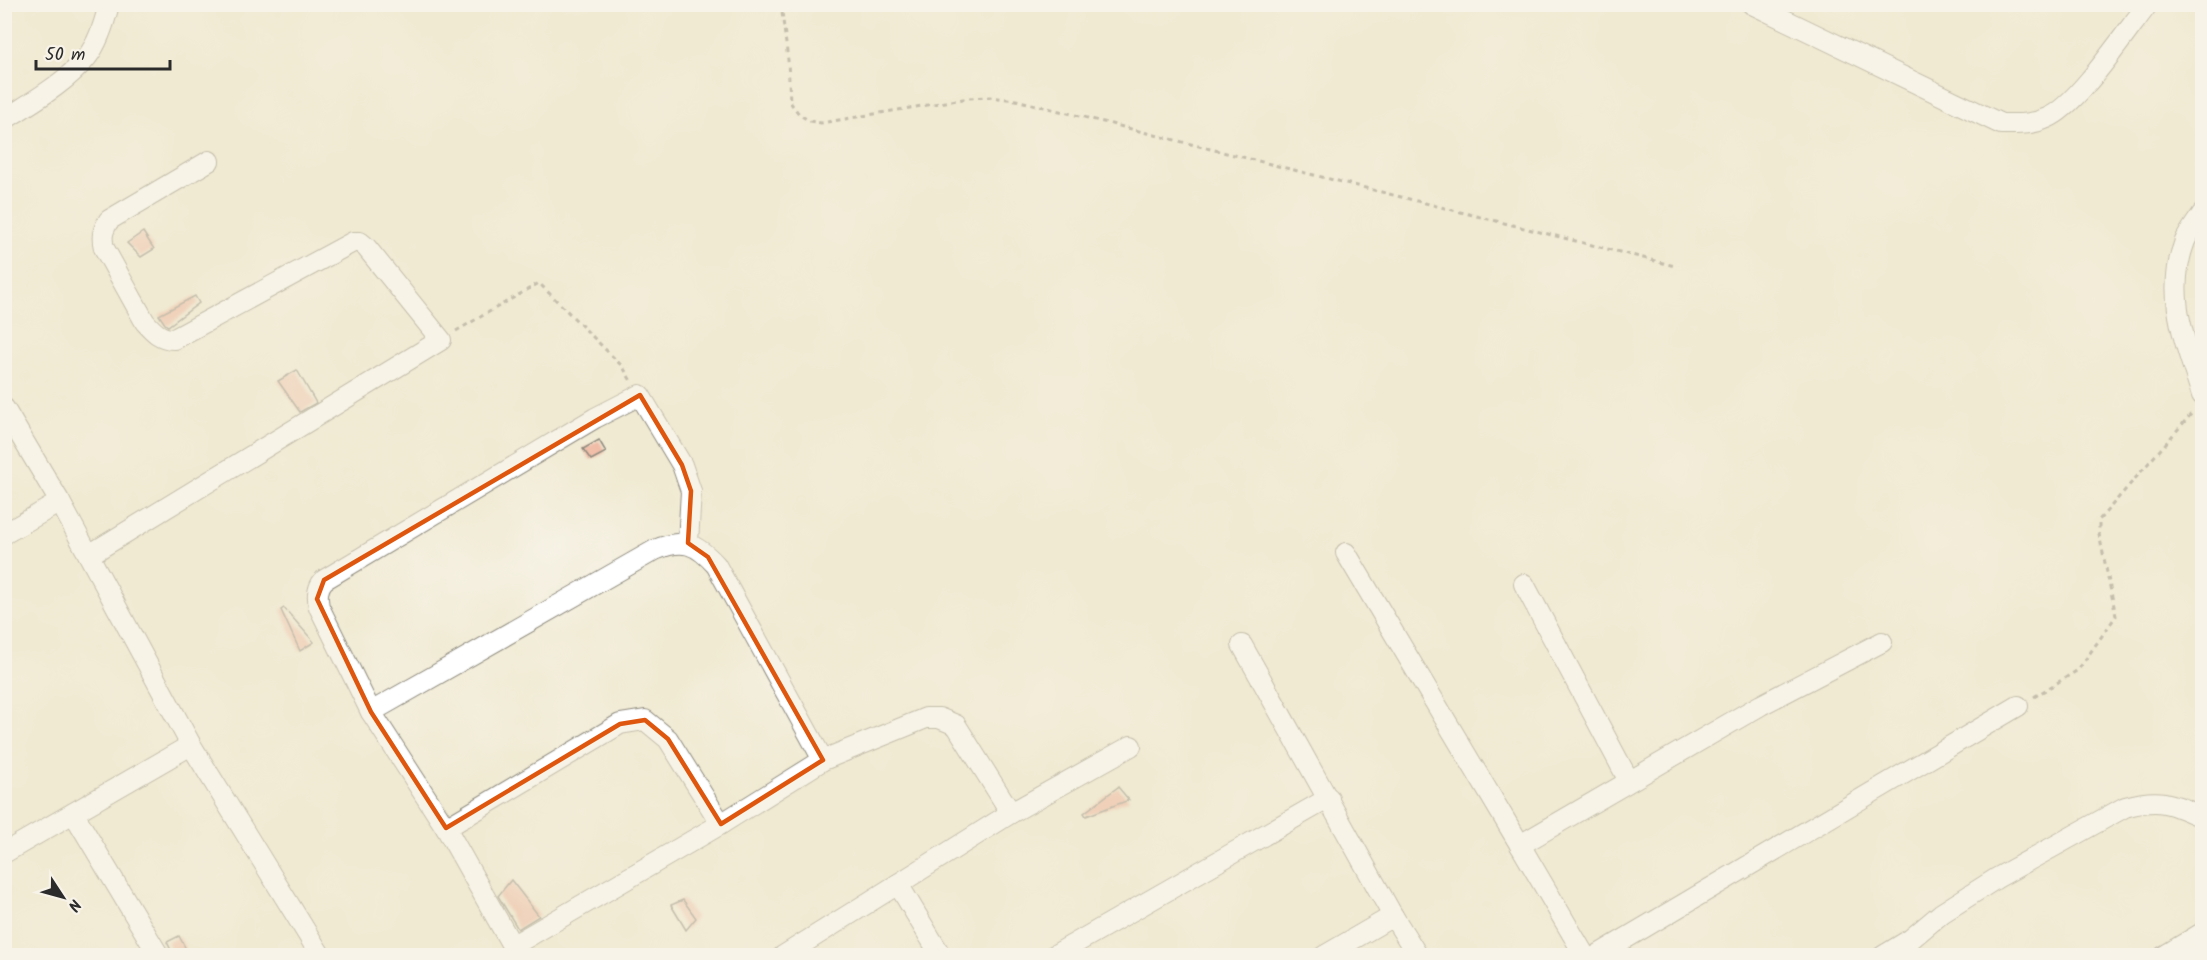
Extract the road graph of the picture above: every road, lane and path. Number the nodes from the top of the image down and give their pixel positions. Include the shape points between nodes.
1 (109, 4) edge
2 (781, 4) edge
3 (1752, 4) edge
4 (2148, 4) edge
5 (4, 120) edge
6 (209, 160) dead end
7 (2202, 214) edge
8 (1675, 266) dead end
9 (441, 340) junction
10 (639, 395) junction
11 (2199, 402) edge
12 (4, 408) edge
13 (60, 502) junction
14 (4, 534) edge
15 (688, 543) junction
16 (1346, 553) dead end
17 (89, 555) junction
18 (1524, 584) dead end
19 (1882, 642) dead end
20 (1242, 645) dead end
21 (2018, 706) joint
22 (371, 712) junction
23 (191, 745) junction
24 (1131, 746) dead end
25 (824, 760) junction
26 (1629, 781) junction
27 (1329, 798) junction
28 (1011, 813) junction
29 (74, 814) junction
30 (2202, 817) edge
31 (721, 824) junction
32 (446, 828) junction
33 (1520, 845) junction
34 (4, 853) edge
35 (898, 884) junction
36 (1394, 916) junction
37 (2202, 933) edge
38 (515, 951) edge
39 (785, 955) edge
40 (159, 956) edge
41 (321, 956) edge
42 (941, 956) edge
43 (1053, 956) edge
44 (1324, 956) edge
45 (1418, 956) edge
46 (1585, 956) edge
47 (1596, 956) edge
48 (1883, 956) edge
49 (2164, 956) edge

1 - 5 street via 89,55 65,80
2 - 8 path via 790,102 809,121 821,123 969,98 1016,100
3 - 4 street via 2001,124 2028,124 2049,118 2069,104
6 - 9 street via 109,220 104,229 104,248 153,331 164,339 174,339 353,242 360,242
7 - 11 street via 2185,240 2175,293
9 - 10 path via 539,283 623,366
9 - 17 street
10 - 15 street via 682,465 691,491
10 - 22 street via 324,580 318,591 319,607
11 - 21 path via 2099,519 2116,616 2078,670
12 - 13 street
13 - 14 street
13 - 17 street
15 - 22 street via 671,543 655,550
15 - 25 street via 716,565
16 - 33 street
17 - 23 street
18 - 26 street
19 - 26 street via 1761,705
20 - 27 street
21 - 47 street
22 - 32 street
23 - 29 street
23 - 41 street
24 - 28 street
25 - 28 street via 926,718 950,721 962,732
25 - 31 street
26 - 33 street
27 - 36 street
27 - 43 street
28 - 35 street
29 - 34 street
29 - 40 street
30 - 48 street via 2158,801 2125,807 1997,878
31 - 32 street via 668,739 645,720 620,724
31 - 38 street
32 - 38 street
33 - 46 street
35 - 39 street
35 - 42 street
36 - 44 street
36 - 45 street
37 - 49 street

